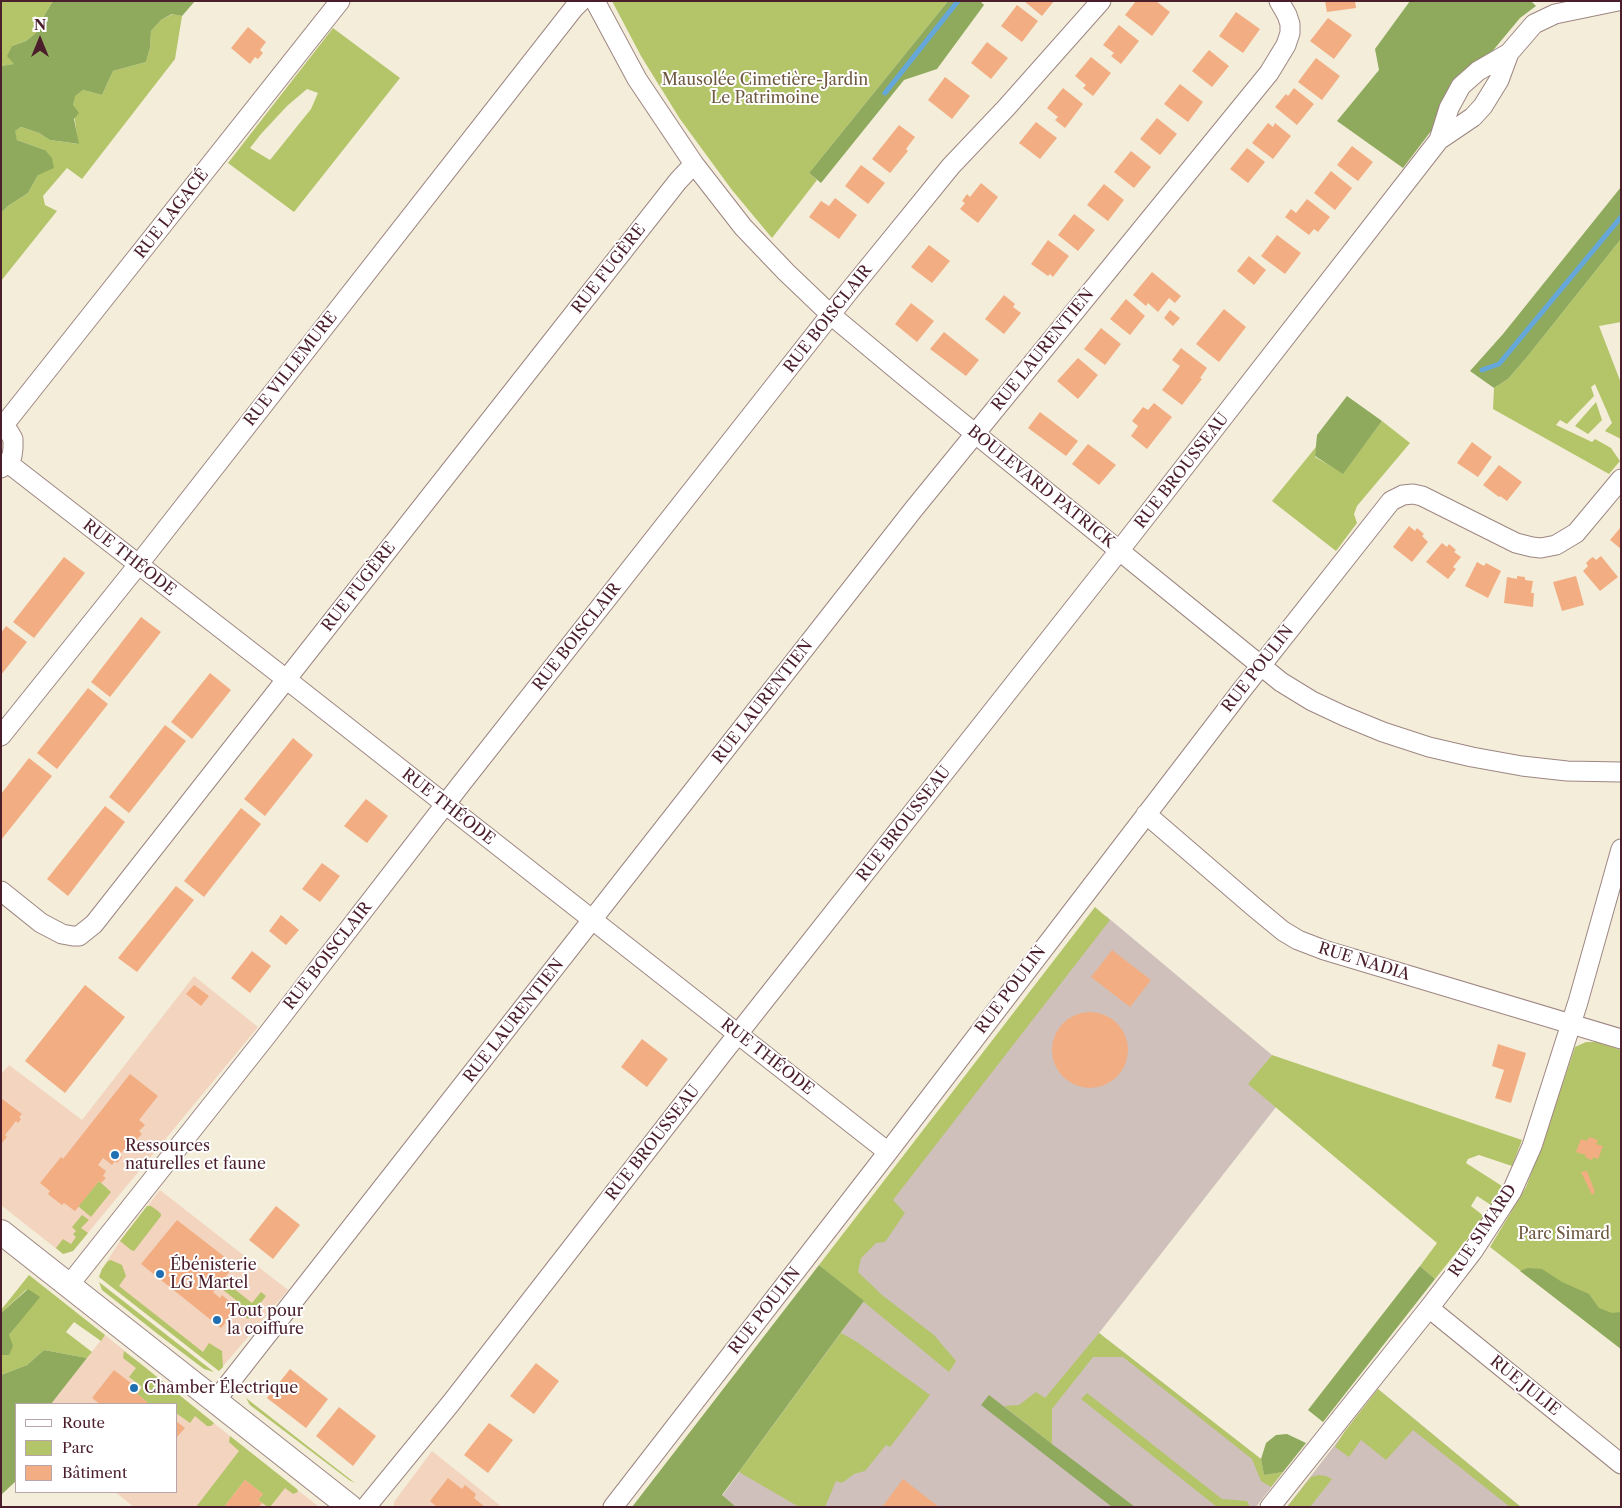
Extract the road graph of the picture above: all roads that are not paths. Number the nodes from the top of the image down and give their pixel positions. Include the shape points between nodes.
1 (340, 1) edge
2 (580, 1) edge
3 (595, 1) edge
4 (1101, 1) edge
5 (1279, 1) edge
6 (1618, 1) edge
7 (1508, 53) junction
8 (1439, 140) junction
9 (694, 164) junction
10 (831, 314) junction
11 (2, 425) edge
12 (975, 433) junction
13 (4, 466) edge
14 (1621, 479) edge
15 (1119, 551) junction
16 (138, 564) junction
17 (1261, 666) junction
18 (286, 679) junction
19 (1, 736) edge
20 (1621, 772) edge
21 (445, 805) junction
22 (1146, 814) junction
23 (1621, 849) edge
24 (1, 891) edge
25 (593, 921) junction
26 (1571, 1024) junction
27 (739, 1034) junction
28 (1621, 1039) edge
29 (888, 1152) junction
30 (1, 1232) edge
31 (69, 1285) junction
32 (1429, 1308) junction
33 (216, 1400) junction
34 (1621, 1464) edge
35 (350, 1507) edge
36 (366, 1507) edge
37 (613, 1507) edge
38 (1270, 1507) edge

1 - 11 street, RUE LAGACÉ
2 - 16 street, RUE VILLEMURE
3 - 9 street, BOULEVARD PATRICK via 641,86
4 - 10 street, RUE BOISCLAIR via 950,166
5 - 12 street, RUE LAURENTIEN via 1287,15 1290,33 1275,65
6 - 7 street, RUE BROUSSEAU via 1545,17 1526,31
7 - 8 street, RUE BROUSSEAU via 1499,80 1483,106 1473,117
7 - 8 street, RUE BROUSSEAU via 1478,71 1461,86 1449,108
8 - 15 street, RUE BROUSSEAU
9 - 10 street, BOULEVARD PATRICK via 768,254
9 - 18 street, RUE FUGÈRE
10 - 12 street, BOULEVARD PATRICK
10 - 21 street, RUE BOISCLAIR
11 - 13 street via 13,439 12,456
12 - 15 street, BOULEVARD PATRICK
12 - 25 street, RUE LAURENTIEN
13 - 16 street, RUE THÉODE
14 - 17 street, RUE POULIN via 1576,533 1556,545 1541,548 1516,543 1422,496 1403,495 1391,501
15 - 17 street, BOULEVARD PATRICK
15 - 27 street, RUE BROUSSEAU
16 - 18 street, RUE THÉODE
16 - 19 street, RUE VILLEMURE
17 - 20 street, BOULEVARD PATRICK via 1312,701 1383,732 1429,747 1522,766
17 - 22 street, RUE POULIN
18 - 21 street, RUE THÉODE
18 - 24 street, RUE FUGÈRE via 87,931 80,936 62,934
21 - 25 street, RUE THÉODE
21 - 31 street, RUE BOISCLAIR
22 - 26 street, RUE NADIA via 1254,907 1298,940
22 - 29 street, RUE POULIN
23 - 26 street, RUE SIMARD
25 - 27 street, RUE THÉODE
25 - 33 street, RUE LAURENTIEN
26 - 28 street, RUE NADIA
26 - 32 street, RUE SIMARD via 1519,1178 1496,1216
27 - 29 street, RUE THÉODE
27 - 36 street, RUE BROUSSEAU
29 - 37 street, RUE POULIN
30 - 31 main road
31 - 33 main road
32 - 34 street, RUE JULIE
32 - 38 street, RUE SIMARD
33 - 35 main road

